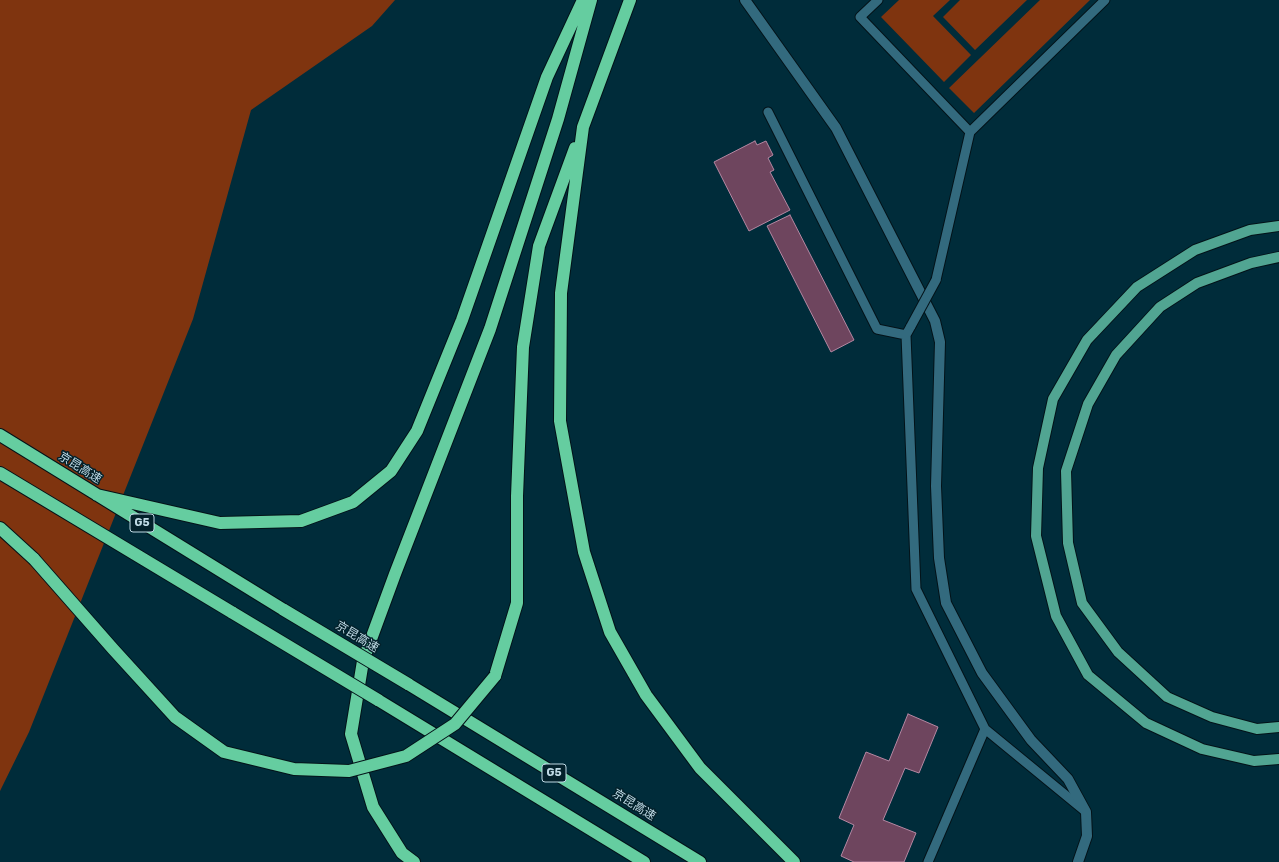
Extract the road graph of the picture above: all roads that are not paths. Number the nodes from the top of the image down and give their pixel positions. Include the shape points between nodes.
1 (583, 0) edge
2 (591, 0) edge
3 (630, 0) edge
4 (745, 0) edge
5 (878, 0) edge
6 (1105, 0) edge
7 (768, 112) dead end
8 (583, 127) junction
9 (970, 132) junction
10 (1279, 226) edge
11 (1279, 257) edge
12 (906, 335) junction
13 (0, 435) edge
14 (0, 473) edge
15 (97, 495) junction
16 (0, 528) edge
17 (1279, 727) edge
18 (985, 729) junction
19 (1279, 759) edge
20 (1086, 812) junction
21 (414, 862) edge
22 (644, 862) edge
23 (700, 862) edge
24 (794, 862) edge
25 (928, 862) edge
26 (1078, 862) edge

1 - 15 highway via 547,77 462,320 423,417 417,431 390,471 353,502 301,521 220,524
2 - 21 highway via 558,119 490,329 363,661 351,734 372,806 402,853
3 - 8 highway
4 - 20 street via 836,128 935,321 940,342 936,486 939,558 946,603 982,673 1030,740 1068,779
5 - 9 lane via 860,17
6 - 9 lane
7 - 12 lane via 877,329
8 - 16 highway, bridge via 539,246 523,347 517,496 517,603 495,676 454,724 406,756 349,772 294,769 224,752 175,717 34,559
8 - 24 highway via 561,293 560,421 584,552 610,632 646,695 700,768
9 - 12 lane, bridge via 936,280
10 - 19 main road via 1250,230 1195,250 1137,287 1087,340 1053,399 1038,468 1036,536 1056,616 1088,675 1146,723 1202,749 1254,761
11 - 17 main road via 1251,263 1197,283 1160,307 1116,355 1088,404 1066,471 1068,543 1082,603 1118,652 1167,697 1212,717 1257,728
12 - 18 lane via 916,589
13 - 15 highway, 京昆高速 / G5
14 - 22 highway, G5, bridge
15 - 23 highway, 京昆高速 / G5, bridge
18 - 20 lane
18 - 25 lane
20 - 26 street via 1087,836

